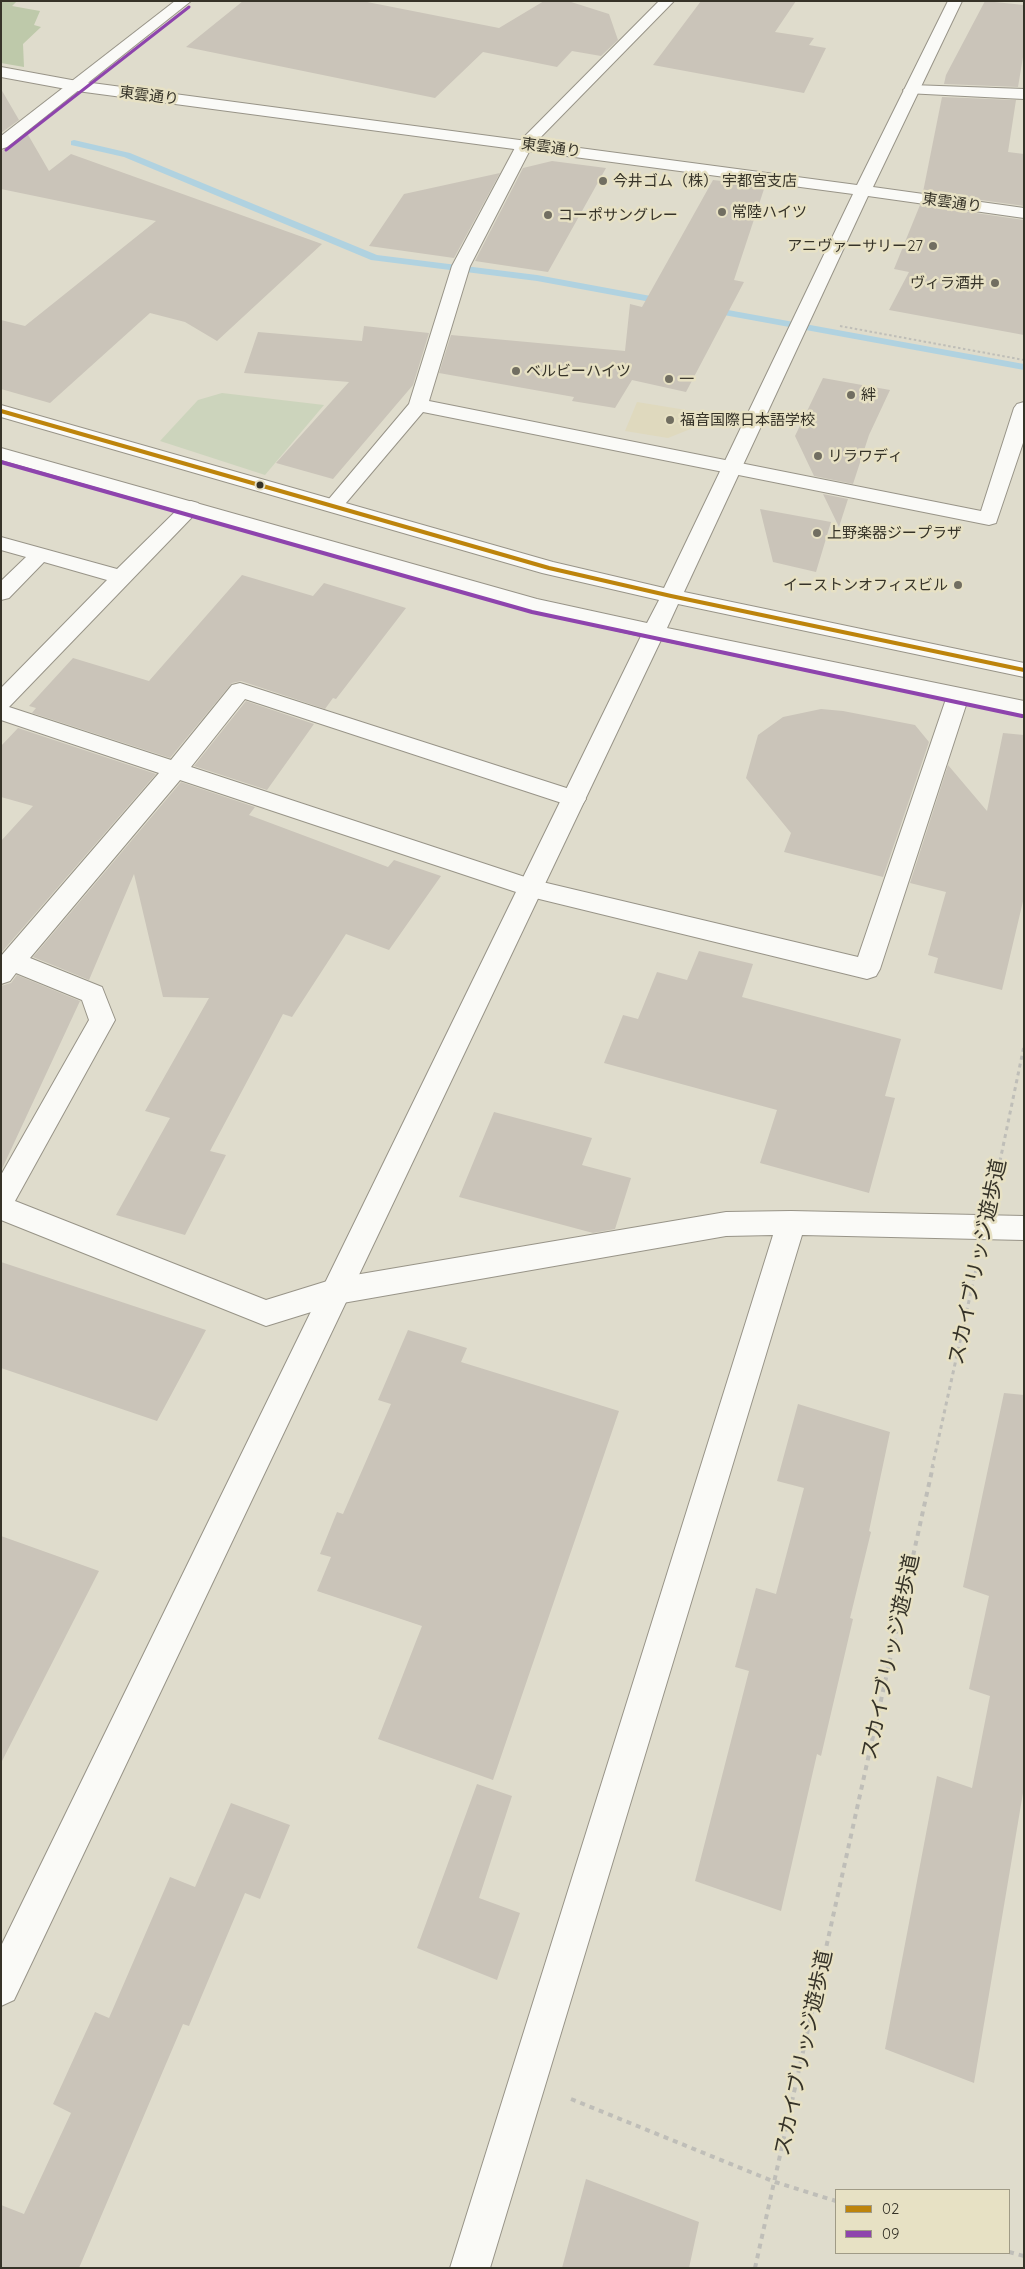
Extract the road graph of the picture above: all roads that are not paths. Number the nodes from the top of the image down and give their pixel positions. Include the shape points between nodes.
1 (184, 1) edge
2 (955, 1) edge
3 (658, 4) edge
4 (1, 72) edge
5 (77, 86) junction
6 (911, 90) junction
7 (1024, 94) edge
8 (1, 144) edge
9 (524, 144) junction
10 (863, 190) junction
11 (1024, 213) edge
12 (418, 405) junction
13 (1024, 408) edge
14 (1, 411) edge
15 (1, 454) edge
16 (732, 468) junction
17 (333, 506) junction
18 (191, 507) junction
19 (1, 542) edge
20 (40, 554) junction
21 (121, 577) junction
22 (1, 593) edge
23 (671, 596) junction
24 (654, 632) junction
25 (1024, 670) edge
26 (958, 696) junction
27 (1, 702) edge
28 (1024, 709) edge
29 (1, 712) edge
30 (176, 770) junction
31 (574, 799) junction
32 (531, 888) junction
33 (7, 967) edge
34 (1, 1201) edge
35 (1, 1208) edge
36 (791, 1223) junction
37 (1024, 1228) edge
38 (337, 1291) junction
39 (1, 1988) edge
40 (470, 2268) edge

1 - 5 street
2 - 6 street
3 - 9 street
4 - 5 street, 東雲通り
5 - 8 street
5 - 9 street, 東雲通り
6 - 7 street
6 - 10 street
9 - 10 street, 東雲通り
9 - 12 street via 460,266
10 - 11 street, 東雲通り
10 - 16 street
12 - 16 street
12 - 17 street
13 - 16 street via 989,519
14 - 17 street
15 - 18 street
16 - 23 street
17 - 23 street via 549,568
18 - 21 street
18 - 24 street via 534,605
19 - 20 street
20 - 21 street
20 - 22 street
21 - 27 street
23 - 24 street
23 - 25 street
24 - 26 street
24 - 31 street
26 - 28 street
26 - 32 street via 867,969
29 - 30 street
30 - 31 street via 240,690
30 - 32 street
30 - 33 street
31 - 32 street
32 - 38 street
33 - 34 street via 93,994 102,1020
35 - 38 street via 266,1313
36 - 37 street
36 - 38 street via 726,1224
36 - 40 street
38 - 39 street

